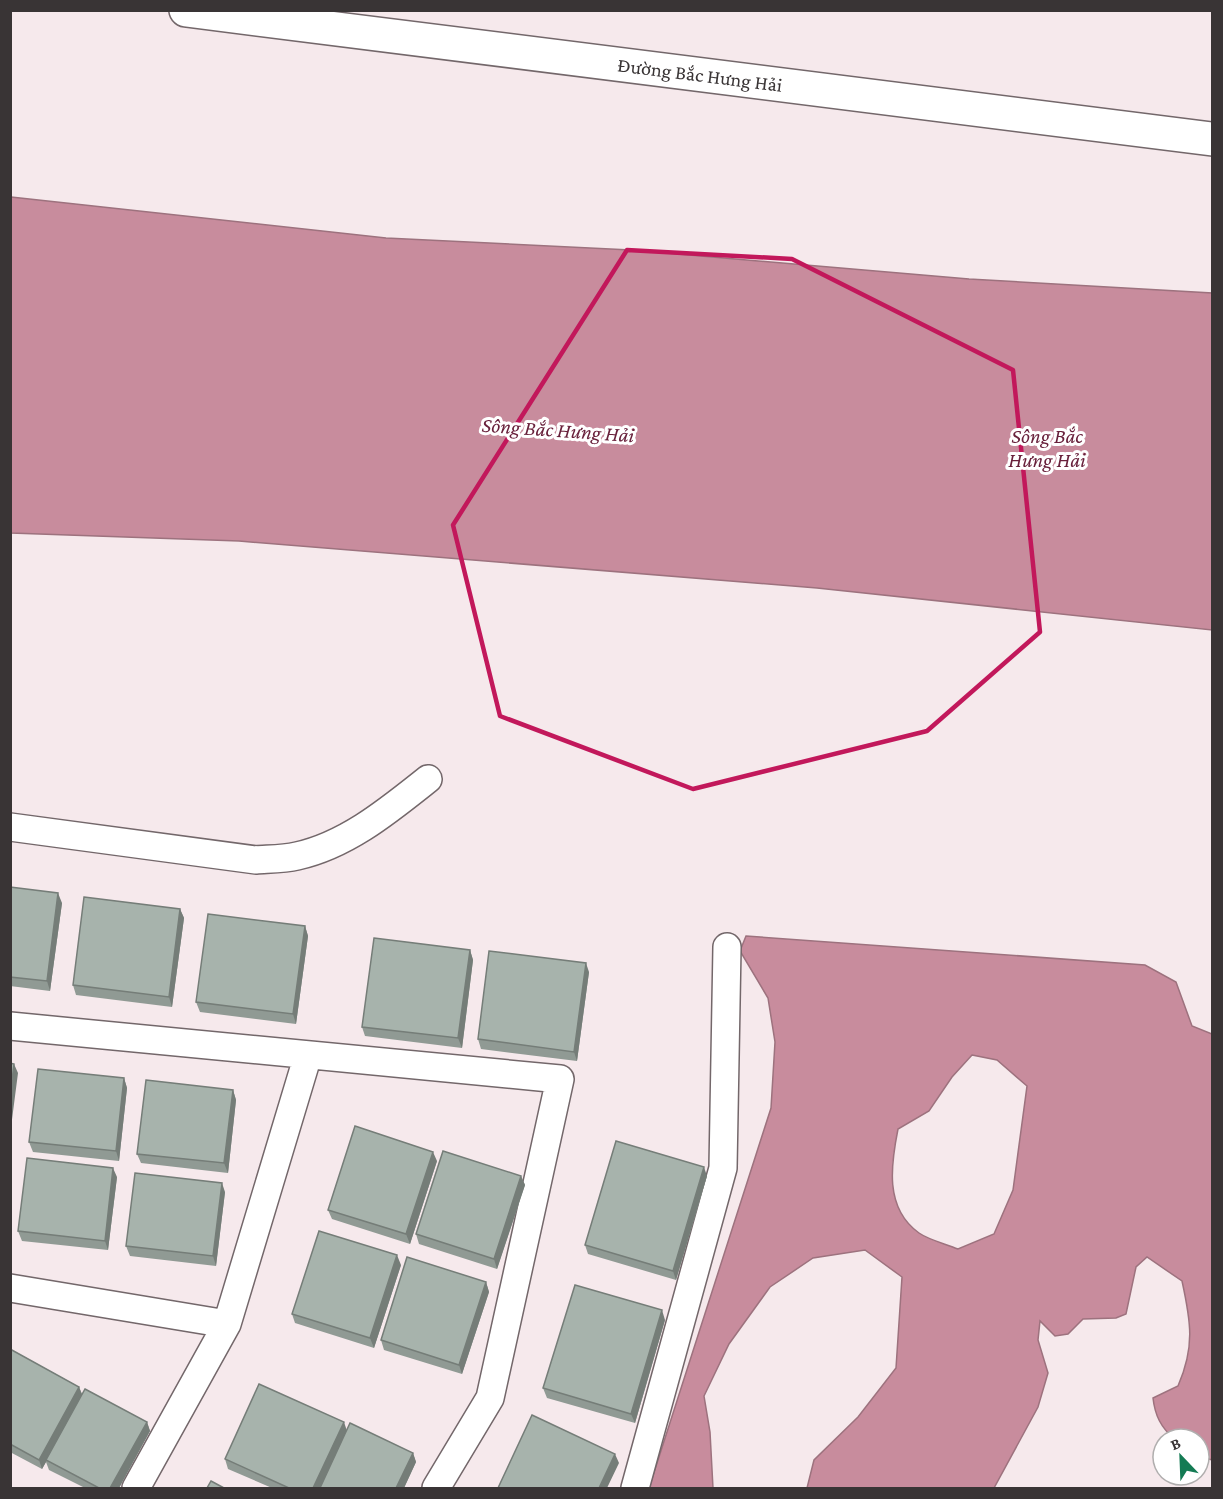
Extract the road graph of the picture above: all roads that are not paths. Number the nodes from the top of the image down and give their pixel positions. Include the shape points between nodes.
1 (186, 10) edge
2 (1212, 139) edge
3 (428, 779) dead end
4 (10, 827) edge
5 (728, 947) dead end
6 (10, 1026) edge
7 (308, 1054) junction
8 (10, 1288) edge
9 (227, 1323) junction
10 (135, 1488) edge
11 (436, 1488) edge
12 (635, 1488) edge

1 - 2 street, Đường Bắc Hưng Hải
3 - 4 street via 334,844 297,856 256,860
5 - 12 street via 723,1168
6 - 7 street
7 - 9 street
7 - 11 street via 560,1079 490,1398
8 - 9 street
9 - 10 street

